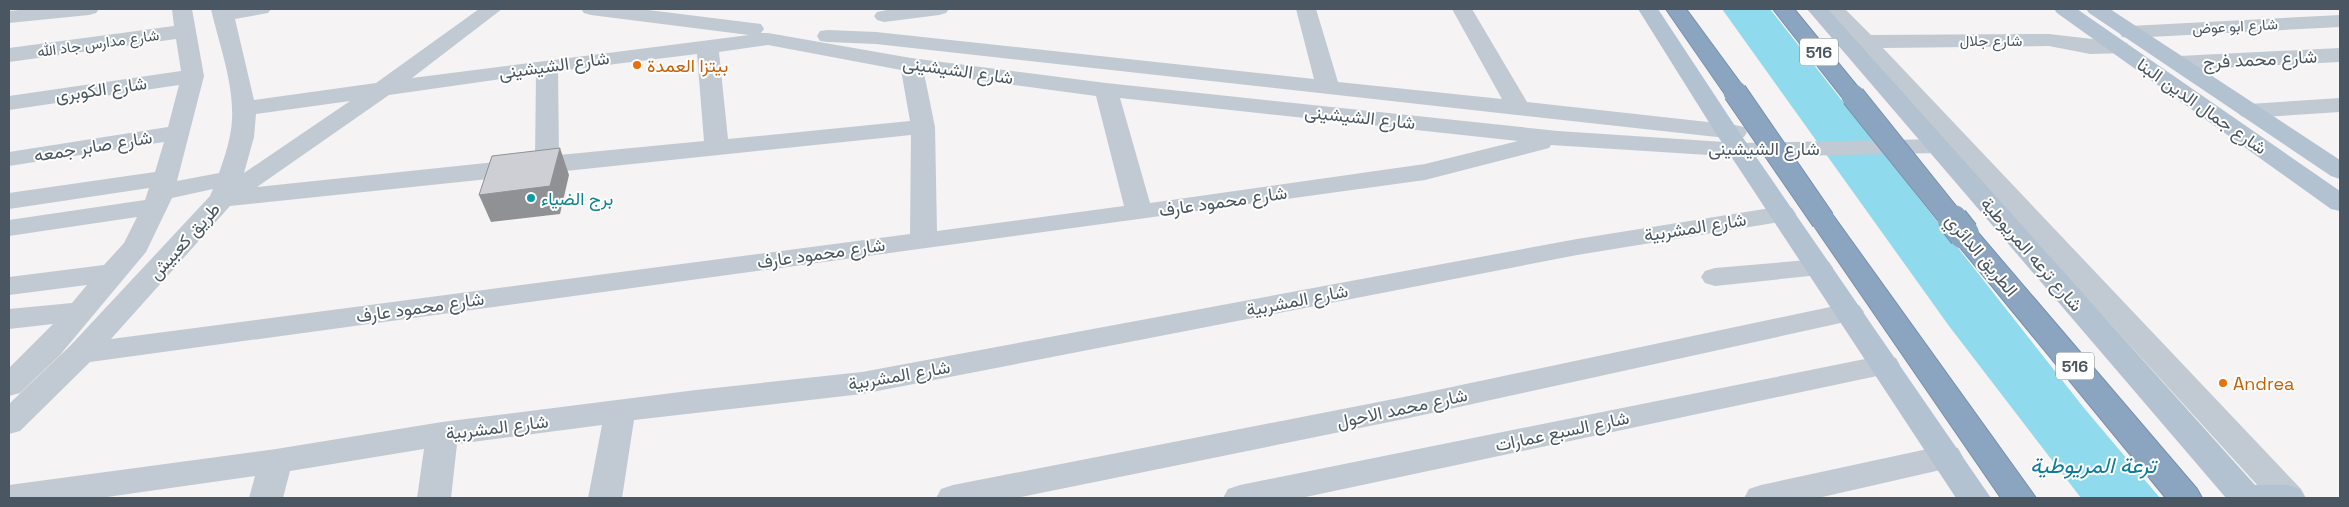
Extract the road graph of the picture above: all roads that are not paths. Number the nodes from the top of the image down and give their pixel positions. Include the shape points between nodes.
1 (89, 9) edge
2 (261, 9) edge
3 (492, 9) edge
4 (591, 9) edge
5 (755, 9) edge
6 (939, 9) edge
7 (1306, 9) edge
8 (1462, 9) edge
9 (1648, 9) edge
10 (1676, 9) edge
11 (1783, 9) edge
12 (1818, 9) edge
13 (1834, 9) edge
14 (2064, 9) edge
15 (2096, 9) edge
16 (630, 11) edge
17 (222, 12) edge
18 (883, 12) edge
19 (9, 17) edge
20 (185, 20) edge
21 (2340, 21) edge
22 (771, 37) junction
23 (876, 38) junction
24 (2125, 40) junction
25 (1863, 42) junction
26 (708, 45) junction
27 (2340, 55) edge
28 (9, 56) edge
29 (2179, 63) junction
30 (911, 65) junction
31 (547, 66) junction
32 (193, 76) junction
33 (1328, 88) junction
34 (383, 89) junction
35 (1106, 90) junction
36 (9, 103) edge
37 (2340, 105) edge
38 (1518, 107) junction
39 (243, 109) junction
40 (2249, 111) junction
41 (923, 127) junction
42 (178, 133) junction
43 (1685, 137) junction
44 (1558, 138) junction
45 (1926, 138) junction
46 (2291, 138) junction
47 (2250, 140) junction
48 (1742, 141) junction
49 (717, 147) junction
50 (9, 159) edge
51 (547, 164) junction
52 (2336, 164) edge
53 (227, 189) junction
54 (161, 192) junction
55 (9, 201) edge
56 (2340, 203) edge
57 (1139, 212) junction
58 (1783, 214) junction
59 (9, 228) edge
60 (924, 239) junction
61 (1819, 268) junction
62 (113, 273) junction
63 (1715, 277) dead end
64 (9, 286) edge
65 (81, 310) junction
66 (1850, 312) junction
67 (9, 319) edge
68 (81, 353) junction
69 (1884, 365) junction
70 (9, 385) edge
71 (620, 411) junction
72 (9, 423) edge
73 (442, 434) junction
74 (1946, 457) junction
75 (276, 461) junction
76 (86, 492) edge
77 (9, 498) edge
78 (266, 498) edge
79 (434, 498) edge
80 (605, 498) edge
81 (953, 498) edge
82 (1240, 498) edge
83 (1761, 498) edge
84 (1974, 498) edge
85 (2020, 498) edge
86 (2185, 498) edge
87 (2248, 498) edge
88 (2288, 498) edge

1 - 19 street
2 - 17 street
3 - 34 street, شارع الشيشينى
4 - 16 street
5 - 22 street
6 - 18 street
7 - 33 street
8 - 38 street
9 - 48 main road
10 - 85 highway, bridge
11 - 86 highway, الطريق الدائري / 516, bridge via 1964,234
12 - 45 main road, شارع ترعه المريوطية
13 - 25 street
14 - 24 main road, شارع جمال الدين البنا
15 - 24 main road, شارع جمال الدين البنا
16 - 22 street
17 - 39 street
18 - 23 street
20 - 28 street, شارع مدارس جاد الله
20 - 32 street, طريق كعبيش
21 - 24 street, شارع ابو عوض
22 - 23 street, شارع الشيشينى
22 - 26 street, شارع الشيشينى
22 - 30 street, شارع الشيشينى
23 - 33 street, شارع الشيشينى
24 - 25 street, شارع جلال via 2090,47 2049,40
24 - 29 main road, شارع جمال الدين البنا
24 - 47 main road, شارع جمال الدين البنا
25 - 88 street
26 - 31 street, شارع الشيشينى
26 - 49 street
27 - 29 street, شارع محمد فرج
29 - 40 main road, شارع جمال الدين البنا
30 - 35 street, شارع الشيشينى
30 - 41 street
31 - 34 street, شارع الشيشينى
31 - 51 street
32 - 36 street, شارع الكوبرى
32 - 42 street, طريق كعبيش
33 - 38 street, شارع الشيشينى
34 - 39 street, شارع الشيشينى
34 - 53 street, شارع الشيشينى
35 - 44 street, شارع الشيشينى
35 - 57 street
37 - 40 street
38 - 43 street, شارع الشيشينى
39 - 53 street via 244,119
40 - 46 main road, شارع جمال الدين البنا
41 - 49 street
41 - 60 street
42 - 50 street, شارع صابر جمعه
42 - 54 street, طريق كعبيش
43 - 44 street, شارع الشيشينى
43 - 48 street, شارع الشيشينى
44 - 57 street, شارع محمود عارف via 1425,172
45 - 48 street, شارع الشيشينى, bridge
45 - 87 main road, شارع ترعه المريوطية
46 - 47 main road via 2306,162 2289,160
46 - 52 main road, شارع جمال الدين البنا
47 - 56 main road, شارع جمال الدين البنا
48 - 58 main road
49 - 51 street
51 - 53 street
53 - 54 street
53 - 68 street, طريق كعبيش
54 - 55 street
54 - 59 street
54 - 62 street, طريق كعبيش via 136,246
57 - 60 street, شارع محمود عارف
58 - 61 main road
58 - 71 street, شارع المشربية via 1577,246 862,383
60 - 68 street, شارع محمود عارف
61 - 63 street
61 - 66 main road
62 - 64 street
62 - 65 street, طريق كعبيش
65 - 67 street
65 - 70 street, طريق كعبيش via 49,348
66 - 69 main road
66 - 81 street, شارع محمد الاحول via 1409,406
68 - 72 street, طريق كعبيش
69 - 74 main road
69 - 82 street, شارع السبع عمارات
71 - 73 street, شارع المشربية
71 - 80 street
73 - 75 street, شارع المشربية
73 - 79 street
74 - 83 street
74 - 84 main road
75 - 76 street, شارع المشربية
75 - 78 street
76 - 77 street, شارع المشربية
87 - 88 main road

